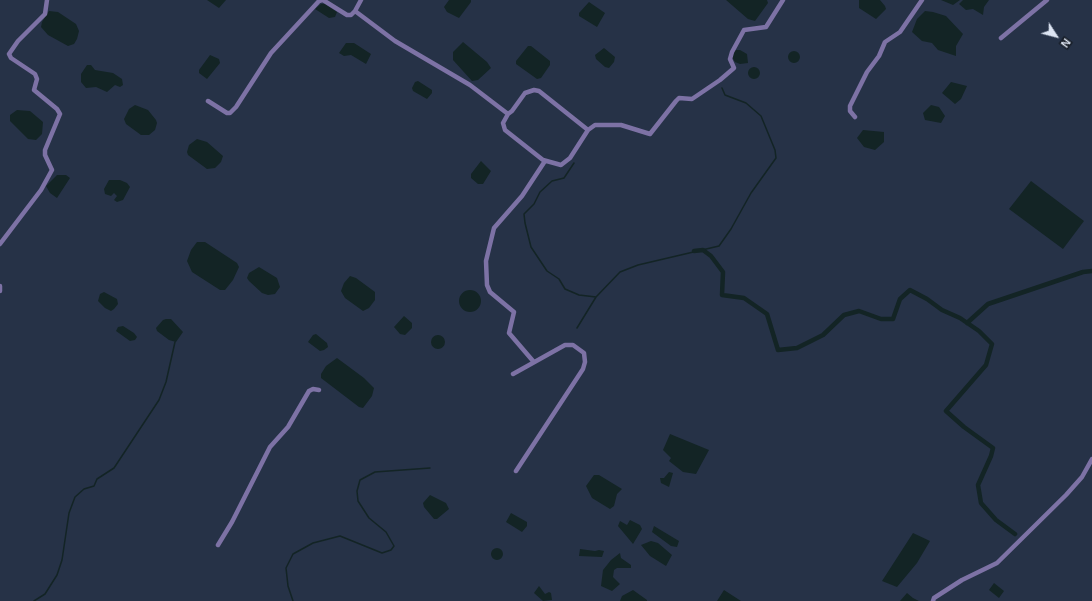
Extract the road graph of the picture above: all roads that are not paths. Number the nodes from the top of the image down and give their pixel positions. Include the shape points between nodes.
1 (47, 0) edge
2 (323, 0) edge
3 (361, 0) edge
4 (783, 0) edge
5 (922, 0) edge
6 (1047, 0) edge
7 (355, 11) junction
8 (1001, 38) dead end
9 (208, 101) dead end
10 (508, 114) junction
11 (855, 117) dead end
12 (588, 130) junction
13 (545, 161) junction
14 (0, 244) edge
15 (0, 286) edge
16 (0, 291) edge
17 (533, 362) junction
18 (513, 374) dead end
19 (319, 390) dead end
20 (1092, 459) edge
21 (516, 471) dead end
22 (218, 545) dead end
23 (933, 601) edge

1 - 14 street via 45,14 18,41 9,54 35,74 37,78 34,90 60,114 45,150 52,170 41,190
2 - 7 street via 347,15
2 - 9 street via 319,1 271,53 230,113
3 - 7 street
4 - 12 street via 766,27 744,30 730,59 734,68 692,99 680,98 676,101 650,134 621,125 595,126
5 - 11 street via 900,32 885,42 850,106 850,111
6 - 8 street
7 - 10 street via 394,40 470,85
10 - 12 street via 525,93 534,90 539,91
10 - 13 street via 503,127
12 - 13 street via 570,158 561,165
13 - 17 street via 522,196 494,228 486,261 487,285 490,292 514,312 509,332
15 - 16 street
17 - 18 street
17 - 21 street via 569,344 584,353 585,362 583,369
19 - 22 street via 313,389 309,392 288,427 270,447
20 - 23 street via 1082,477 1066,495 997,563 962,580

